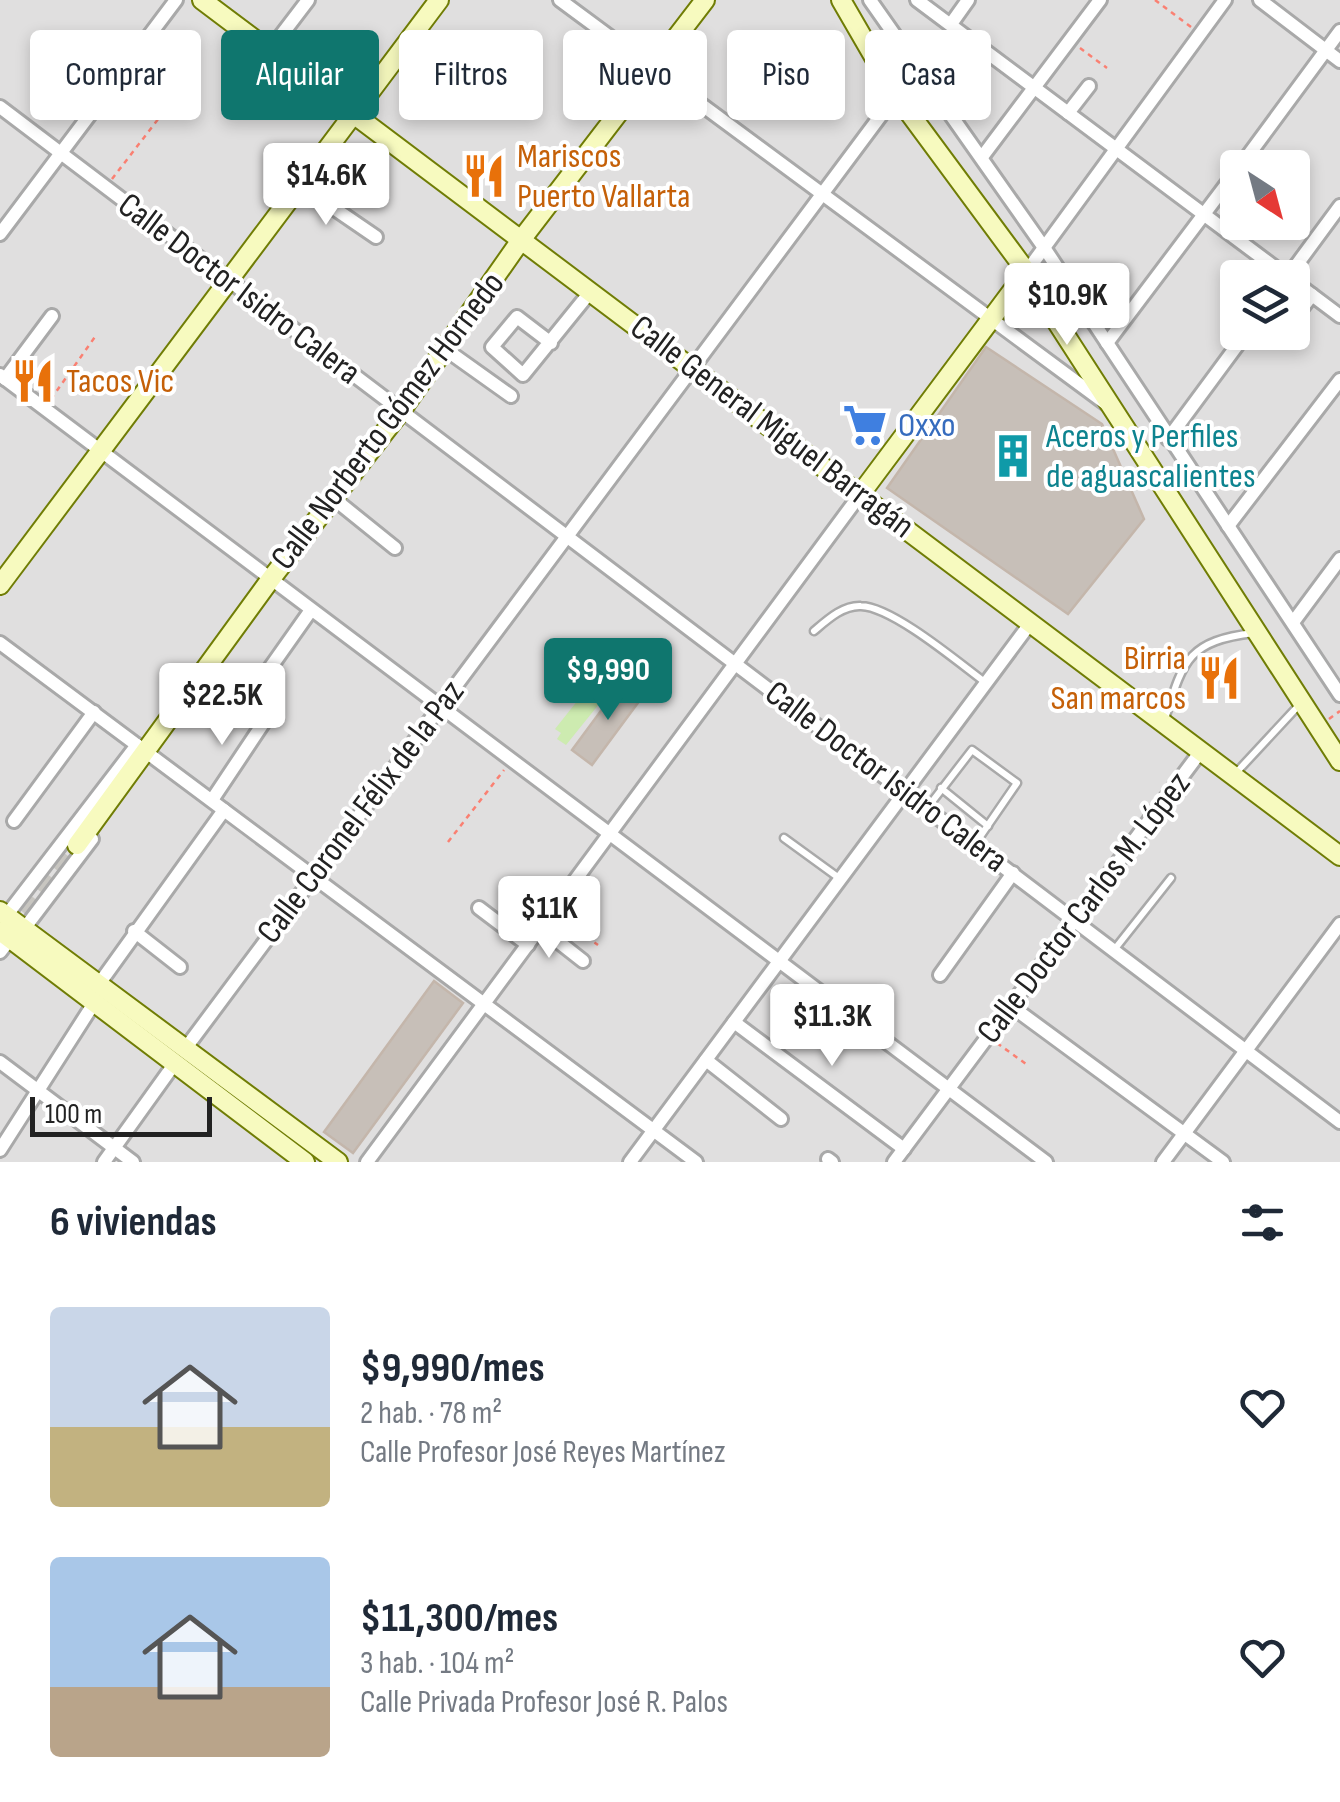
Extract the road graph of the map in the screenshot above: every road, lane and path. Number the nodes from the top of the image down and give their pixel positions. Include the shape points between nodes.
1 (176, 0) edge
2 (202, 0) edge
3 (308, 0) edge
4 (440, 0) edge
5 (560, 0) edge
6 (705, 0) edge
7 (840, 0) edge
8 (870, 0) edge
9 (917, 0) edge
10 (968, 0) edge
11 (1100, 0) edge
12 (1155, 0) edge
13 (1226, 0) edge
14 (1260, 0) edge
15 (951, 24) junction
16 (243, 30) edge
17 (285, 30) edge
18 (600, 30) edge
19 (682, 30) edge
20 (1340, 32) edge
21 (1200, 34) junction
22 (1071, 41) junction
23 (865, 43) edge
24 (1326, 51) junction
25 (1340, 62) edge
26 (1107, 68) dead end
27 (379, 81) edge
28 (1089, 86) dead end
29 (1035, 88) junction
30 (0, 108) edge
31 (707, 110) edge
32 (1068, 114) junction
33 (158, 120) edge
34 (350, 120) edge
35 (364, 120) edge
36 (613, 120) edge
37 (879, 120) edge
38 (914, 120) edge
39 (1252, 150) edge
40 (1116, 151) junction
41 (60, 152) junction
42 (982, 157) junction
43 (300, 185) junction
44 (105, 188) junction
45 (1220, 193) edge
46 (824, 197) junction
47 (1340, 206) edge
48 (1206, 212) junction
49 (0, 234) edge
50 (376, 236) dead end
51 (521, 240) junction
52 (1045, 249) junction
53 (1266, 260) edge
54 (1302, 260) edge
55 (1023, 276) junction
56 (228, 282) junction
57 (591, 291) junction
58 (1312, 295) joint
59 (1310, 298) edge
60 (52, 316) dead end
61 (1340, 316) edge
62 (991, 319) junction
63 (97, 334) dead end
64 (551, 343) junction
65 (1108, 343) junction
66 (444, 348) junction
67 (1233, 350) edge
68 (694, 367) junction
69 (2, 377) edge
70 (1340, 380) edge
71 (511, 396) dead end
72 (45, 408) junction
73 (401, 411) junction
74 (1117, 412) junction
75 (1168, 438) junction
76 (99, 453) junction
77 (859, 496) junction
78 (333, 498) junction
79 (1228, 526) junction
80 (566, 539) junction
81 (395, 548) dead end
82 (1340, 559) edge
83 (270, 580) junction
84 (0, 585) edge
85 (311, 610) junction
86 (1294, 621) junction
87 (1029, 625) junction
88 (814, 630) dead end
89 (1256, 633) junction
90 (0, 643) edge
91 (736, 664) junction
92 (209, 666) junction
93 (986, 683) junction
94 (251, 695) junction
95 (1340, 695) edge
96 (1301, 703) junction
97 (439, 708) junction
98 (94, 712) junction
99 (1164, 724) junction
100 (145, 751) junction
101 (1202, 751) junction
102 (511, 761) junction
103 (1340, 761) edge
104 (1234, 775) junction
105 (941, 788) junction
106 (906, 790) junction
107 (212, 800) junction
108 (928, 807) junction
109 (224, 810) junction
110 (14, 821) dead end
111 (988, 826) junction
112 (611, 833) junction
113 (784, 838) dead end
114 (448, 842) dead end
115 (975, 844) junction
116 (78, 845) tunnel mouth
117 (1340, 856) edge
118 (1013, 873) junction
119 (314, 876) junction
120 (1171, 878) dead end
121 (840, 879) junction
122 (480, 908) dead end
123 (553, 912) junction
124 (1075, 920) junction
125 (1340, 924) edge
126 (541, 928) junction
127 (7, 929) edge
128 (134, 931) junction
129 (528, 945) junction
130 (598, 946) dead end
131 (1114, 950) junction
132 (584, 960) dead end
133 (777, 962) junction
134 (180, 967) dead end
135 (940, 975) dead end
136 (96, 994) junction
137 (484, 1004) junction
138 (1011, 1006) junction
139 (734, 1022) junction
140 (988, 1036) junction
141 (1246, 1050) junction
142 (180, 1056) junction
143 (706, 1060) junction
144 (0, 1062) edge
145 (1026, 1064) dead end
146 (38, 1091) junction
147 (949, 1091) junction
148 (781, 1119) dead end
149 (1340, 1122) edge
150 (654, 1130) junction
151 (1184, 1133) junction
152 (116, 1148) junction
153 (904, 1149) junction
154 (0, 1150) edge
155 (104, 1162) edge
156 (134, 1162) edge
157 (305, 1162) edge
158 (338, 1162) edge
159 (367, 1162) edge
160 (630, 1162) edge
161 (696, 1162) edge
162 (894, 1162) edge
163 (1046, 1162) edge
164 (1162, 1162) edge
165 (1222, 1162) edge

1 - 41 street
2 - 16 main road, Calle General Miguel Barragán
3 - 17 street
4 - 27 main road
5 - 18 street
6 - 19 main road, Calle Norberto Gómez Hornedo
7 - 23 main road
8 - 42 street
9 - 15 street
10 - 15 street
11 - 22 street
12 - 21 path
13 - 21 street
14 - 24 street
15 - 29 street
20 - 24 street
21 - 40 street
22 - 26 path
22 - 29 street
24 - 25 street
24 - 39 street
28 - 32 street
29 - 32 street
29 - 42 street
30 - 41 street, Calle Doctor Isidro Calera
31 - 46 street
32 - 40 street
33 - 44 path
34 - 43 main road
35 - 51 main road, Calle General Miguel Barragán
36 - 51 main road, Calle Norberto Gómez Hornedo
37 - 46 street, Calle Coronel Félix de la Paz
38 - 55 main road
40 - 48 street
40 - 52 street
41 - 44 street, Calle Doctor Isidro Calera
41 - 49 street
42 - 52 street
43 - 50 street
43 - 56 main road
44 - 56 street, Calle Doctor Isidro Calera
45 - 48 street
46 - 62 street
46 - 68 street, Calle Coronel Félix de la Paz
47 - 54 street
48 - 53 street
48 - 65 street
51 - 57 main road, Calle General Miguel Barragán
51 - 66 main road, Calle Norberto Gómez Hornedo
52 - 55 street
52 - 65 street
55 - 62 main road
55 - 74 main road via 1040,310 1051,313
56 - 73 street, Calle Doctor Isidro Calera
56 - 76 main road
57 - 64 street
57 - 68 main road, Calle General Miguel Barragán
58 - 59 street
58 - 61 street
60 - 69 street
62 - 74 street
62 - 77 main road
63 - 72 path
64 - 64 street via 523,374 492,346 516,317
65 - 75 street
66 - 71 street
66 - 73 main road, Calle Norberto Gómez Hornedo
67 - 75 street
68 - 77 main road, Calle General Miguel Barragán
68 - 80 street, Calle Coronel Félix de la Paz
69 - 72 street
70 - 79 street
72 - 76 street
73 - 78 main road, Calle Norberto Gómez Hornedo
73 - 80 street, Calle Doctor Isidro Calera
74 - 89 main road
75 - 79 street
76 - 83 street
76 - 84 main road
77 - 87 main road, Calle General Miguel Barragán
77 - 91 street
78 - 81 street
78 - 83 main road, Calle Norberto Gómez Hornedo
79 - 86 street
80 - 91 street, Calle Doctor Isidro Calera
80 - 97 street, Calle Coronel Félix de la Paz
82 - 86 street
83 - 85 street
83 - 92 main road, Calle Norberto Gómez Hornedo
85 - 94 street
85 - 97 street
86 - 95 street
87 - 93 street
87 - 99 main road, Calle General Miguel Barragán
88 - 93 lane via 836,612 860,606 884,612
89 - 96 main road
89 - 99 lane via 1221,637 1185,660
90 - 98 street
91 - 106 street, Calle Doctor Isidro Calera
91 - 112 street
92 - 94 street
92 - 100 main road, Calle Norberto Gómez Hornedo
93 - 106 street
94 - 107 street via 270,716
96 - 103 main road
96 - 104 lane
97 - 102 street
97 - 119 street, Calle Coronel Félix de la Paz
98 - 100 street
98 - 110 street
99 - 101 main road, Calle General Miguel Barragán
100 - 107 street
100 - 116 main road, Calle Norberto Gómez Hornedo
100 - 127 street, Calle Norberto Gómez Hornedo
100 - 127 street, Calle Norberto Gómez Hornedo
101 - 104 main road, Calle General Miguel Barragán
101 - 124 street, Calle Doctor Carlos M. López
102 - 112 street
102 - 114 path
104 - 117 main road, Calle General Miguel Barragán
105 - 108 lane
105 - 111 lane
105 - 111 lane via 972,750 1017,783
106 - 108 street, Calle Doctor Isidro Calera
106 - 121 street
107 - 109 street
108 - 115 street, Calle Doctor Isidro Calera
109 - 119 street
109 - 128 street
111 - 115 lane
112 - 123 street
112 - 133 street
113 - 121 lane
115 - 118 street, Calle Doctor Isidro Calera
118 - 124 street, Calle Doctor Isidro Calera
118 - 135 street
119 - 137 street
119 - 142 street, Calle Coronel Félix de la Paz
120 - 131 lane
121 - 133 street
122 - 129 street
123 - 126 street
123 - 130 path
124 - 131 street, Calle Doctor Isidro Calera
124 - 138 street, Calle Doctor Carlos M. López
125 - 141 street
126 - 129 street
126 - 132 street
127 - 136 main road
128 - 134 street
128 - 136 street
129 - 137 street
131 - 141 street, Calle Doctor Isidro Calera
133 - 139 street
133 - 147 street
136 - 142 main road
136 - 146 street
137 - 150 street
137 - 159 street
138 - 140 street, Calle Doctor Carlos M. López
138 - 151 street
139 - 143 street
139 - 153 street
140 - 145 path
140 - 147 street, Calle Doctor Carlos M. López
141 - 149 street, Calle Doctor Isidro Calera
141 - 151 street
142 - 152 street, Calle Coronel Félix de la Paz
142 - 157 main road
142 - 158 main road
143 - 148 street
143 - 150 street
144 - 146 street
146 - 152 street
146 - 154 street
147 - 153 street, Calle Doctor Carlos M. López
147 - 163 street
150 - 160 street
150 - 161 street
151 - 164 street
151 - 165 street
152 - 155 street, Calle Coronel Félix de la Paz
152 - 156 street
153 - 162 street, Calle Doctor Carlos M. López

